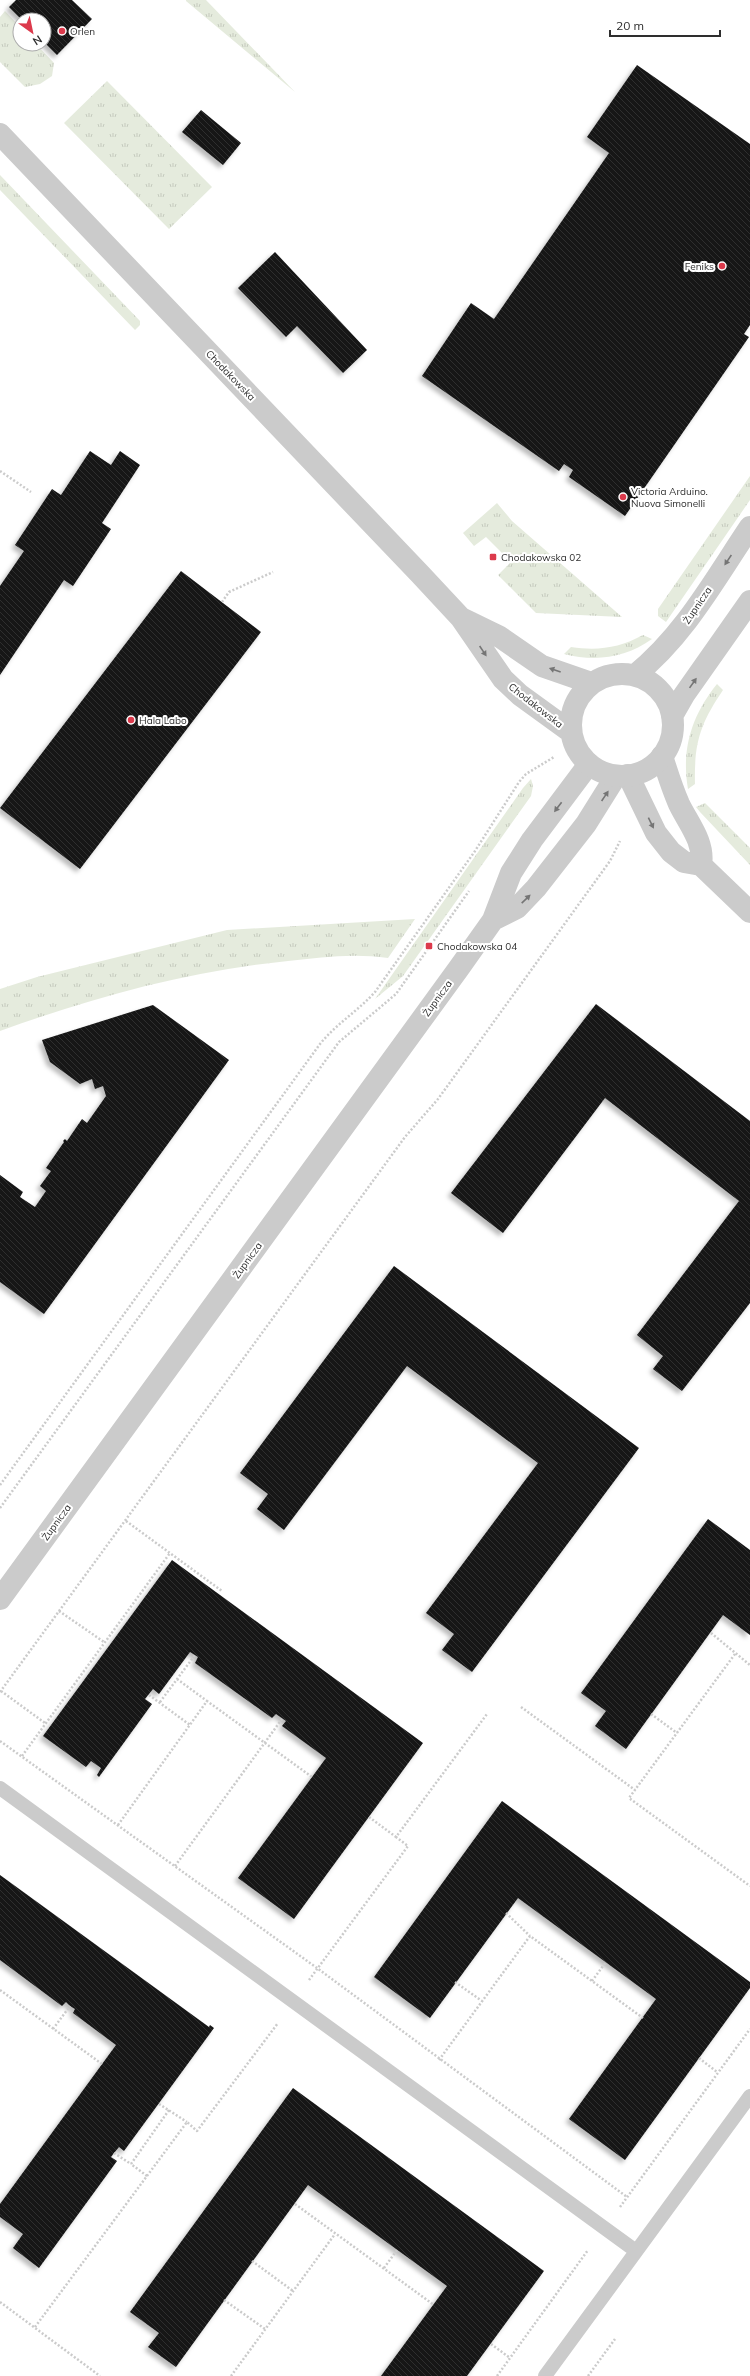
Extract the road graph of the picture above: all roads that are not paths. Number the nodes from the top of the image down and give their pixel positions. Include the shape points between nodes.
1 (0, 134) edge
2 (750, 528) edge
3 (750, 601) edge
4 (461, 618) junction
5 (635, 675) junction
6 (592, 683) junction
7 (672, 716) junction
8 (573, 739) junction
9 (662, 756) junction
10 (589, 764) junction
11 (622, 776) junction
12 (701, 865) junction
13 (750, 912) edge
14 (493, 920) junction
15 (0, 1599) edge
16 (0, 1788) edge
17 (750, 2096) edge
18 (636, 2252) junction
19 (545, 2376) edge

1 - 4 street, Chodakowska
2 -> 5 street, Żupnicza via 674,638
7 -> 3 street
6 -> 4 street, Chodakowska via 542,666 500,637
4 -> 8 street, Chodakowska via 502,678
5 - 6 street via 620,673 605,676
5 - 7 street via 648,680 660,690 668,702
6 - 8 street via 581,693 574,706 571,719
7 - 9 street via 673,731
8 - 10 street
9 - 11 street via 653,766
9 - 12 street via 679,804 700,844 703,856
10 - 11 street via 602,772
10 -> 14 street, Żupnicza via 532,840 511,873
11 -> 12 street via 670,852 684,862
14 -> 11 street, Żupnicza via 517,908 536,888
12 - 13 street
14 - 15 street, Żupnicza
16 - 18 lane
17 - 18 lane
18 - 19 lane

